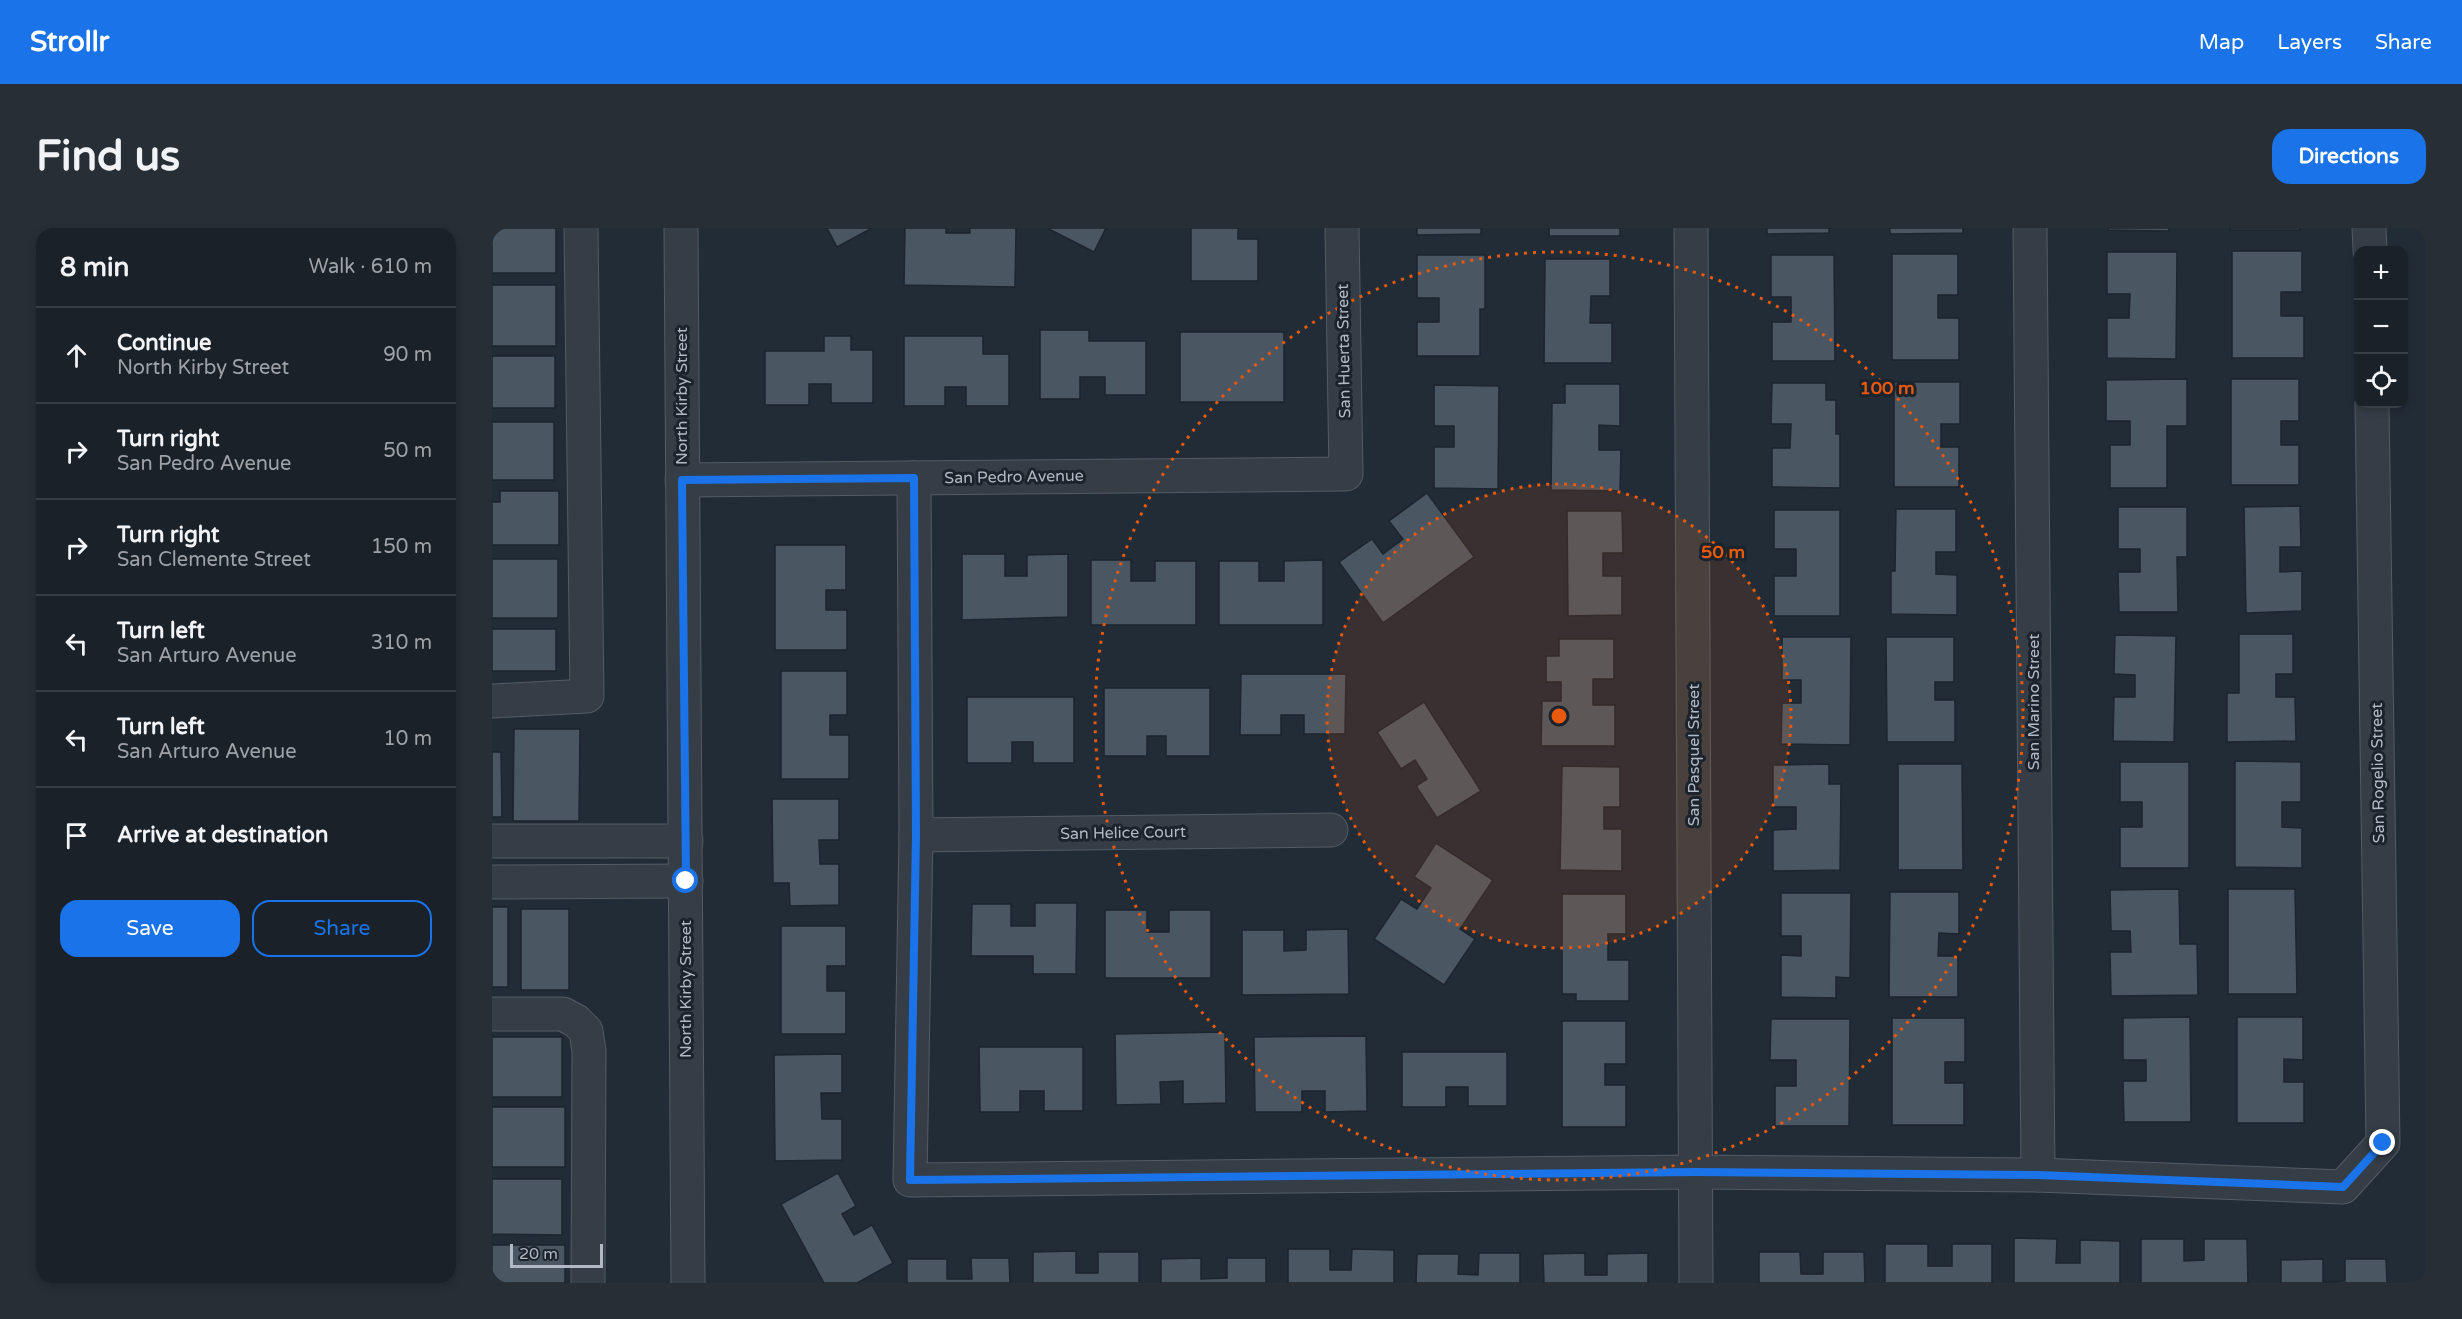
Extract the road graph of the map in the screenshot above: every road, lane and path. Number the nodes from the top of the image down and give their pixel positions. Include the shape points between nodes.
1 (581, 228) edge
2 (681, 228) edge
3 (1342, 228) edge
4 (1691, 228) edge
5 (2030, 228) edge
6 (2370, 228) edge
7 (2370, 246) edge
8 (2372, 408) edge
9 (1346, 474) joint
10 (914, 478) junction
11 (682, 480) junction
12 (492, 701) edge
13 (1331, 830) dead end
14 (916, 835) junction
15 (492, 841) edge
16 (686, 841) junction
17 (686, 881) junction
18 (492, 882) edge
19 (492, 1014) edge
20 (1696, 1172) junction
21 (2038, 1175) junction
22 (588, 1283) edge
23 (688, 1283) edge
24 (1696, 1283) edge

1 - 12 street via 587,696
2 - 11 street, North Kirby Street
3 - 9 street, San Huerta Street
4 - 20 street, San Pasquel Street
5 - 21 street, San Marino Street
6 - 7 street
8 - 21 street, San Rogelio Street via 2383,1143 2343,1187
9 - 10 street, San Pedro Avenue
10 - 11 street, San Pedro Avenue
10 - 14 street
11 - 16 street, North Kirby Street
13 - 14 street, San Helice Court
14 - 20 street via 910,1180
15 - 16 street
16 - 17 street, North Kirby Street
17 - 18 street
17 - 23 street, North Kirby Street
19 - 22 street via 563,1014 586,1031
20 - 21 street
20 - 24 street, San Pasquel Street

